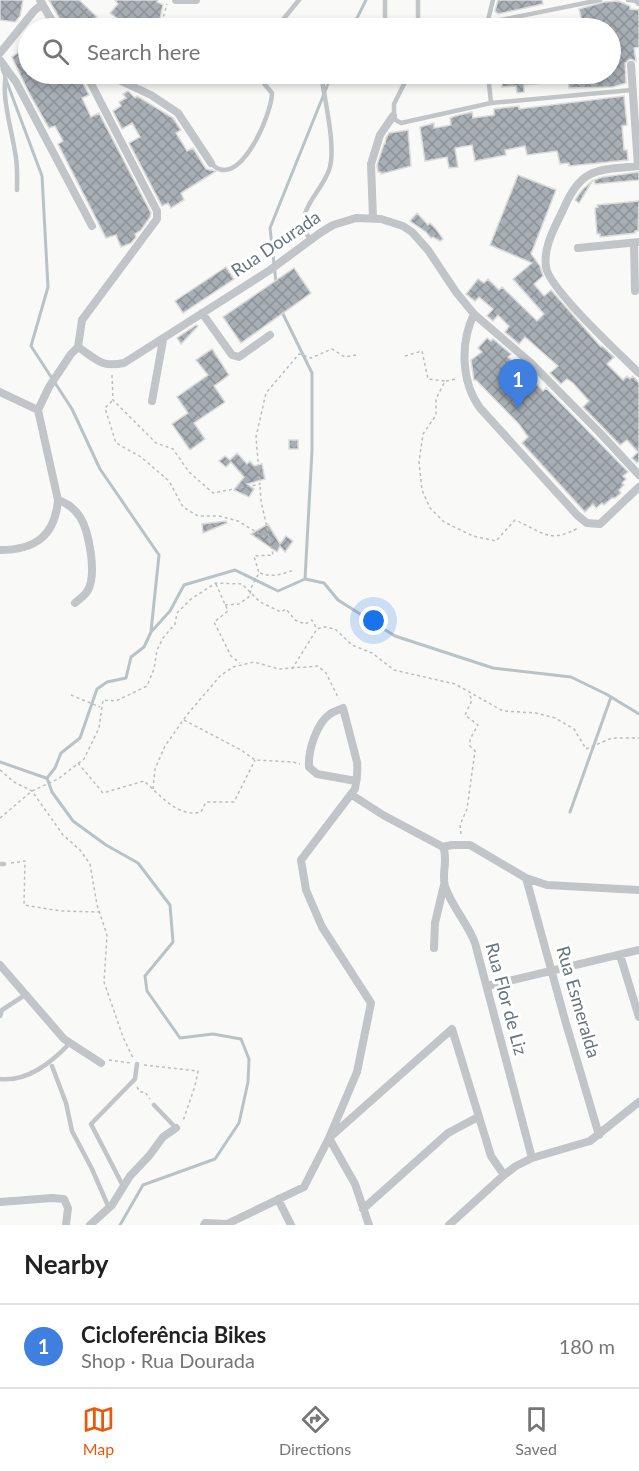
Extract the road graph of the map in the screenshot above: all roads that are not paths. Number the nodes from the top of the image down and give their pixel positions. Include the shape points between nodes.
1 (176, 0) edge
2 (196, 0) edge
3 (299, 0) edge
4 (385, 0) edge
5 (418, 0) edge
6 (493, 0) edge
7 (600, 0) edge
8 (627, 0) edge
9 (41, 2) edge
10 (639, 2) edge
11 (29, 18) edge
12 (50, 18) edge
13 (284, 18) edge
14 (384, 18) edge
15 (418, 18) edge
16 (488, 18) edge
17 (521, 18) edge
18 (18, 31) edge
19 (0, 54) edge
20 (0, 60) edge
21 (631, 65) dead end
22 (7, 68) junction
23 (91, 84) edge
24 (128, 84) edge
25 (264, 84) edge
26 (322, 84) edge
27 (404, 84) edge
28 (489, 84) edge
29 (633, 90) junction
30 (491, 103) junction
31 (393, 118) junction
32 (211, 163) joint
33 (639, 166) edge
34 (17, 190) dead end
35 (373, 218) junction
36 (92, 226) dead end
37 (310, 240) junction
38 (637, 243) edge
39 (578, 248) dead end
40 (635, 291) dead end
41 (202, 313) junction
42 (474, 314) junction
43 (270, 334) dead end
44 (163, 340) junction
45 (78, 347) junction
46 (639, 373) edge
47 (0, 392) edge
48 (152, 401) dead end
49 (38, 410) junction
50 (639, 476) edge
51 (639, 487) edge
52 (58, 500) junction
53 (0, 550) edge
54 (75, 603) dead end
55 (356, 781) junction
56 (352, 795) junction
57 (444, 850) junction
58 (526, 878) junction
59 (444, 885) junction
60 (639, 890) edge
61 (438, 910) junction
62 (459, 911) junction
63 (434, 948) dead end
64 (639, 950) edge
65 (620, 955) junction
66 (0, 965) edge
67 (551, 972) junction
68 (487, 986) junction
69 (26, 995) junction
70 (0, 1016) edge
71 (639, 1017) edge
72 (70, 1042) junction
73 (97, 1061) road end
74 (137, 1064) road end
75 (52, 1066) dead end
76 (0, 1079) edge
77 (639, 1102) edge
78 (154, 1105) road end
79 (478, 1118) junction
80 (176, 1128) joint
81 (599, 1135) junction
82 (329, 1138) junction
83 (532, 1158) junction
84 (504, 1175) junction
85 (123, 1186) junction
86 (278, 1199) junction
87 (0, 1202) edge
88 (109, 1208) junction
89 (363, 1209) junction
90 (205, 1224) edge
91 (66, 1225) edge
92 (90, 1225) edge
93 (291, 1225) edge
94 (369, 1225) edge
95 (449, 1225) edge

1 - 2 street
3 - 13 lane
4 - 14 lane
5 - 15 lane
6 - 16 lane
7 - 17 lane
8 - 10 lane
9 - 11 street
9 - 12 street
18 - 19 street
20 - 22 street
21 - 29 street
22 - 34 lane via 3,79 4,107 15,152
22 - 36 street
23 - 45 street via 158,211 157,219 82,321
24 - 32 street via 178,113
25 - 32 lane via 272,93 270,108 250,150 234,168 226,171
26 - 37 lane via 331,157 329,172 303,221
27 - 31 lane via 394,104
28 - 30 lane
29 - 30 lane
29 - 33 street
30 - 31 lane via 406,123
31 - 35 street via 380,135 371,164
33 - 46 street via 597,171 581,179 567,199 546,258 550,278 562,295
35 - 37 street, Rua Dourada via 344,220
35 - 42 street, Rua Dourada via 412,232
37 - 41 street, Rua Dourada
38 - 39 street
38 - 40 street
41 - 43 street via 232,355 239,357
41 - 44 street, Rua Dourada
42 - 50 street, Rua Dourada via 537,368
42 - 51 street via 467,333 466,377 471,396 578,516 587,523 604,522
44 - 45 street, Rua Dourada via 133,359 111,365 97,362
44 - 48 street
45 - 49 street via 70,354
47 - 49 street
49 - 52 street
52 - 53 street via 52,525 37,541 25,548
52 - 54 street via 79,515 90,552 92,572 88,591
55 - 55 street via 317,774 309,767 310,751 324,720 343,708 357,762
55 - 56 street
56 - 57 street
56 - 82 street via 301,860 306,890 322,927 371,1003 357,1072
57 - 58 street via 462,844 477,848
57 - 59 street
58 - 60 street via 558,887
58 - 67 street, Rua Esmeralda
59 - 61 street
59 - 62 street, Rua Flor de Liz
61 - 62 street
61 - 63 street
62 - 68 street, Rua Flor de Liz via 471,933
64 - 65 street
65 - 67 street
65 - 71 street
66 - 69 street
67 - 68 street
67 - 81 street, Rua Esmeralda
68 - 83 street, Rua Flor de Liz
69 - 70 lane via 2,1010
69 - 72 street
72 - 73 street
72 - 76 lane via 55,1059 29,1074
74 - 85 lane via 135,1079 92,1125
75 - 88 lane via 72,1131
77 - 81 street
78 - 80 lane
79 - 82 street via 452,1029
79 - 84 street via 491,1156
79 - 89 street via 448,1133
80 - 85 street via 163,1137
81 - 83 street
82 - 86 street via 304,1187
82 - 89 street via 355,1184
83 - 84 street
84 - 95 street
85 - 88 street
86 - 90 street via 227,1224
86 - 93 street
87 - 91 street via 64,1199 68,1208
88 - 92 street
89 - 94 street

